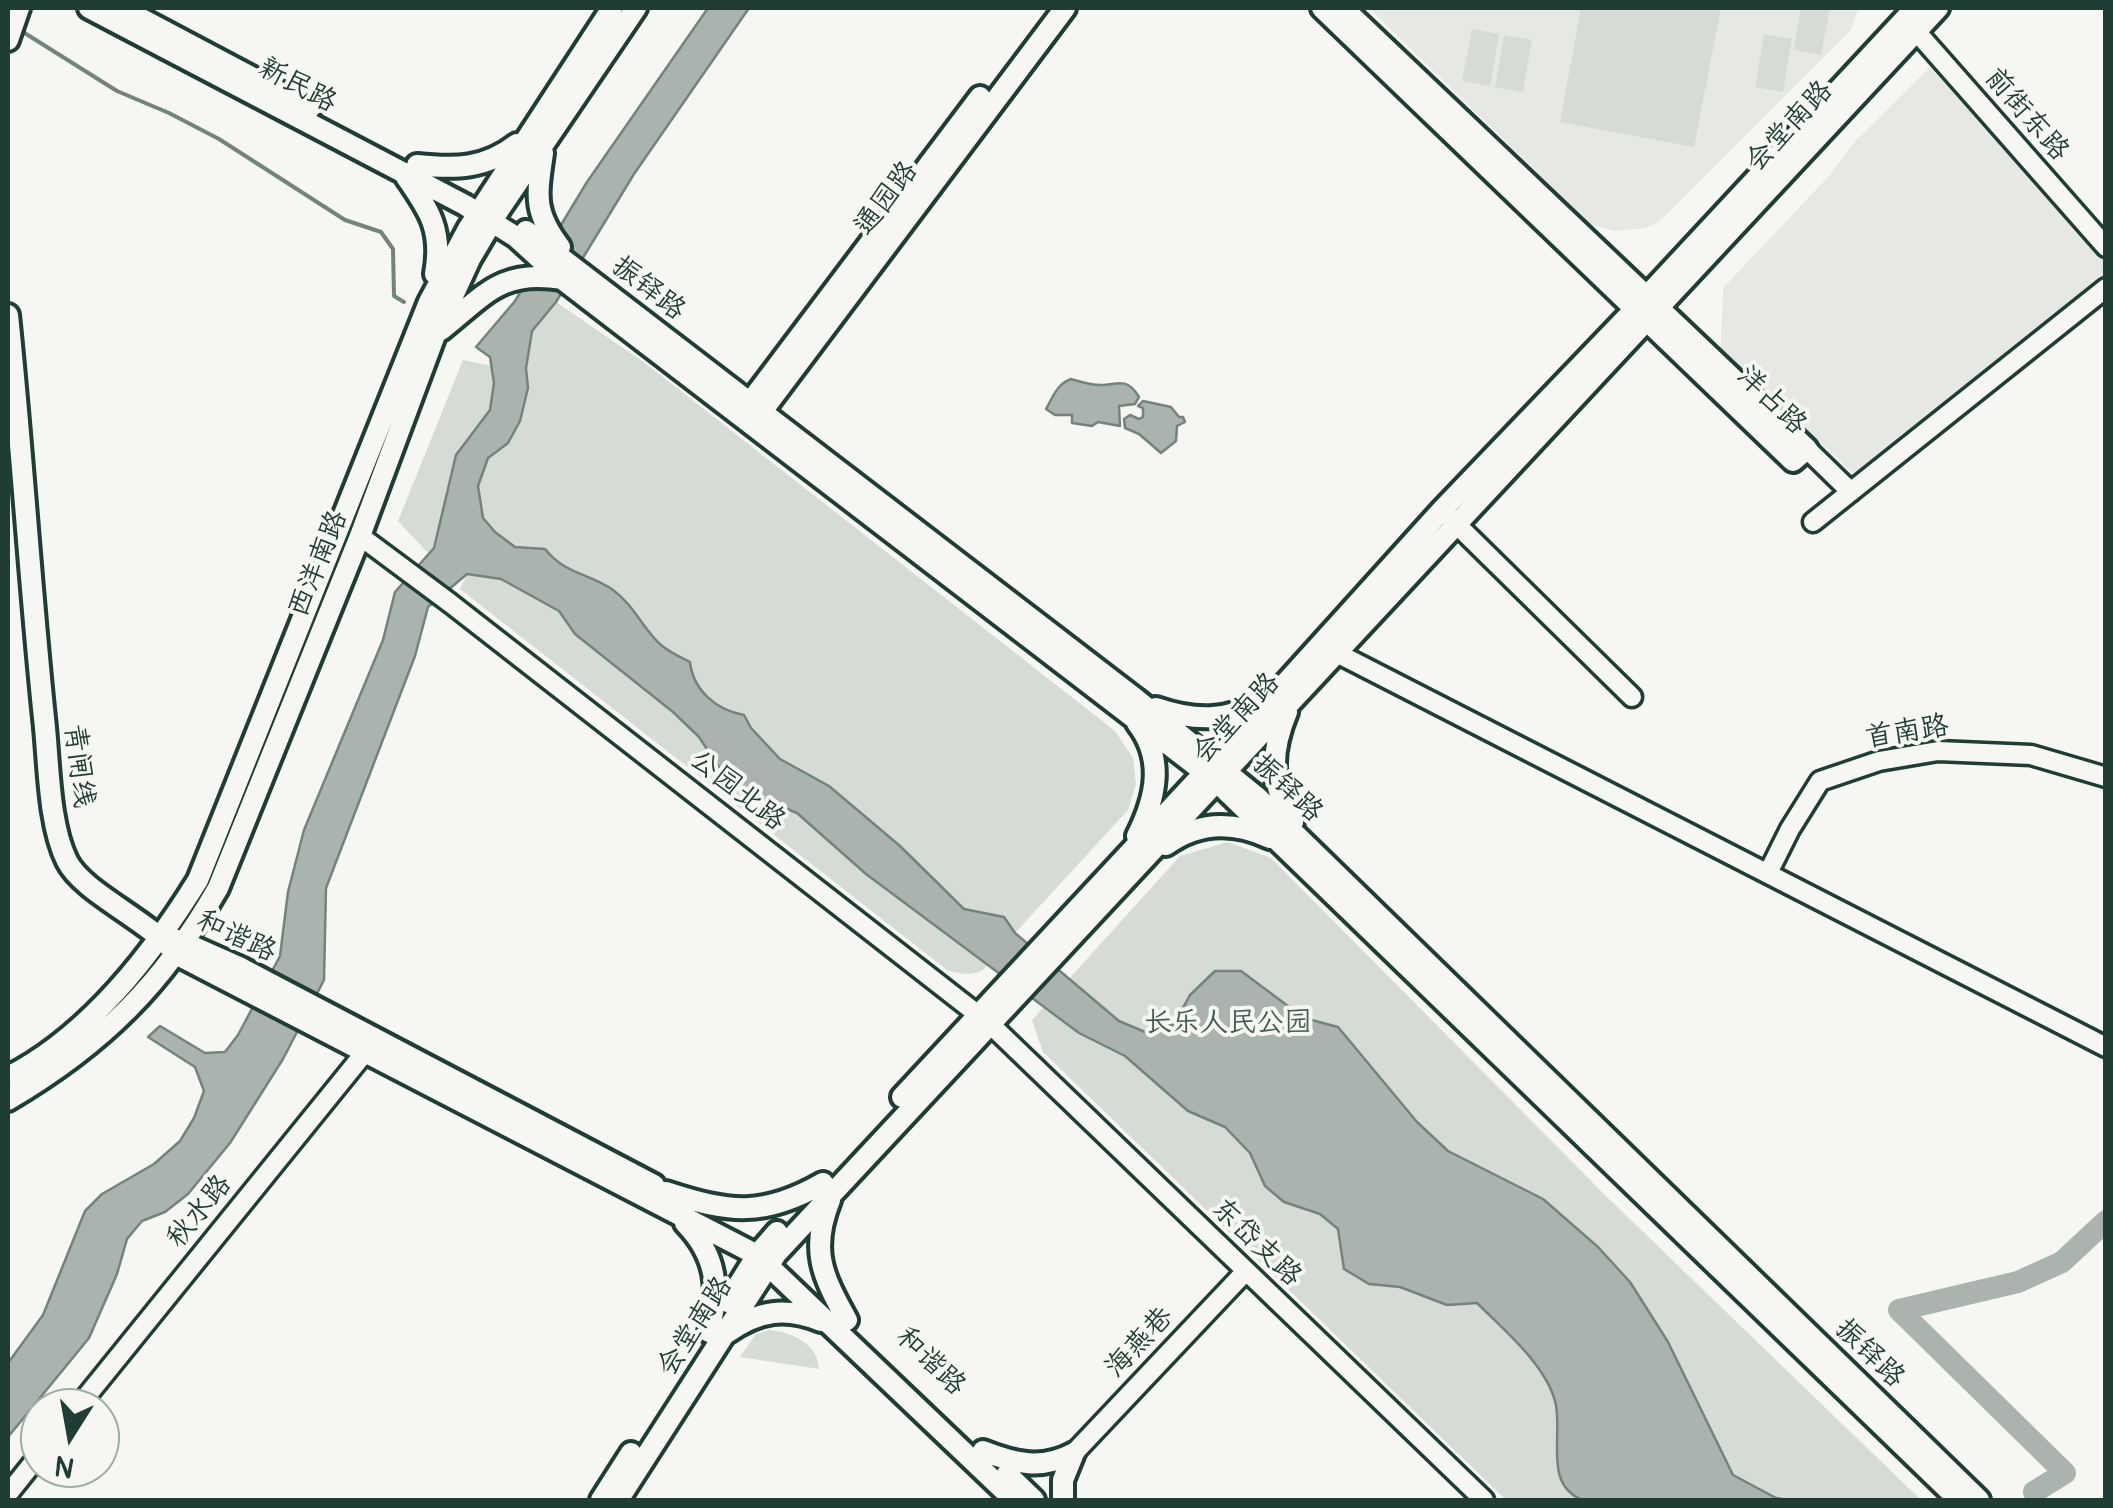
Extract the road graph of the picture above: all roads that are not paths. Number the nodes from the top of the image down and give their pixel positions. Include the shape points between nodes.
1 (20, 8) edge
2 (89, 8) edge
3 (121, 8) edge
4 (612, 8) edge
5 (636, 8) edge
6 (1048, 8) edge
7 (1065, 8) edge
8 (1322, 8) edge
9 (1343, 8) edge
10 (1938, 8) edge
11 (1912, 19) edge
12 (8, 40) edge
13 (536, 140) junction
14 (409, 168) junction
15 (489, 212) junction
16 (2106, 247) edge
17 (568, 272) junction
18 (2106, 288) edge
19 (428, 302) junction
20 (1647, 308) junction
21 (8, 316) edge
22 (436, 334) junction
23 (752, 413) junction
24 (1807, 449) joint
25 (1851, 492) junction
26 (1449, 517) junction
27 (1814, 522) dead end
28 (360, 536) junction
29 (1327, 648) junction
30 (1287, 693) junction
31 (1632, 697) dead end
32 (1131, 704) junction
33 (1216, 771) junction
34 (2106, 777) edge
35 (1301, 852) junction
36 (1134, 859) junction
37 (1768, 873) junction
38 (162, 936) junction
39 (181, 948) junction
40 (311, 1013) junction
41 (984, 1020) junction
42 (2106, 1047) edge
43 (366, 1051) junction
44 (8, 1077) edge
45 (8, 1100) edge
46 (828, 1187) junction
47 (666, 1199) junction
48 (767, 1255) junction
49 (1246, 1272) junction
50 (841, 1323) junction
51 (715, 1334) junction
52 (93, 1388) edge
53 (983, 1451) junction
54 (1074, 1453) junction
55 (1968, 1496) edge
56 (602, 1500) edge
57 (618, 1500) edge
58 (1014, 1500) edge
59 (1034, 1500) edge
60 (1063, 1500) edge
61 (1484, 1500) edge
62 (1998, 1500) edge

1 - 12 main road
2 - 14 main road, 新民路
3 - 14 main road, 新民路
4 - 13 main road, 西洋南路
5 - 13 main road, 西洋南路
6 - 23 main road, 通园路
7 - 23 main road, 通园路
8 - 20 main road, 洋占路
9 - 20 main road, 洋占路
10 - 11 main road, 会堂南路
11 - 16 street, 前街东路
11 - 20 main road, 会堂南路
13 - 14 main road via 467,168
13 - 15 main road, 西洋南路
13 - 17 main road via 540,217
14 - 15 main road, 新民路
14 - 19 main road via 438,238
15 - 17 main road, 振铎路
15 - 19 main road, 西洋南路
15 - 22 main road, 西洋南路
17 - 22 main road via 498,283
17 - 23 main road, 振铎路
18 - 25 street
19 - 38 main road, 西洋南路 via 198,880
20 - 24 main road, 洋占路
20 - 26 main road, 会堂南路
21 - 38 main road, 青闸线 via 32,611 62,848 82,880
22 - 28 main road, 西洋南路
23 - 32 main road, 振铎路
24 - 25 street
25 - 27 street
26 - 29 main road, 会堂南路
26 - 31 street
28 - 39 main road, 西洋南路 via 218,888
28 - 41 street, 公园北路
29 - 30 main road, 会堂南路
29 - 37 street
30 - 32 main road via 1207,719
30 - 33 main road, 会堂南路
30 - 35 main road via 1274,775
32 - 33 main road, 振铎路
32 - 36 main road via 1157,772
33 - 35 main road, 振铎路
33 - 36 main road, 会堂南路
34 - 37 street, 首南路 via 2031,755 1938,752 1879,761 1820,781
35 - 36 main road via 1255,830 1209,826
35 - 55 main road, 振铎路
36 - 41 main road, 会堂南路
37 - 42 street
38 - 39 main road, 和谐路
38 - 44 main road, 西洋南路 via 83,1022
39 - 40 main road, 和谐路
39 - 45 main road, 西洋南路 via 98,1038
40 - 43 main road, 和谐路
40 - 47 main road, 和谐路
41 - 46 main road, 会堂南路
41 - 49 street, 东岱支路
43 - 47 main road, 和谐路
43 - 52 street, 秋水路
46 - 47 main road via 746,1210
46 - 48 main road, 会堂南路
46 - 50 main road via 819,1256
47 - 48 main road, 和谐路
47 - 51 main road via 713,1266
48 - 50 main road, 和谐路
48 - 51 main road, 会堂南路
49 - 54 street, 海燕巷
49 - 61 street, 东岱支路
50 - 51 main road via 783,1310
50 - 53 main road, 和谐路
50 - 58 main road, 和谐路
51 - 56 main road, 会堂南路
51 - 57 main road, 会堂南路
53 - 54 main road via 1030,1465
53 - 59 main road, 和谐路
54 - 60 main road
55 - 62 main road

